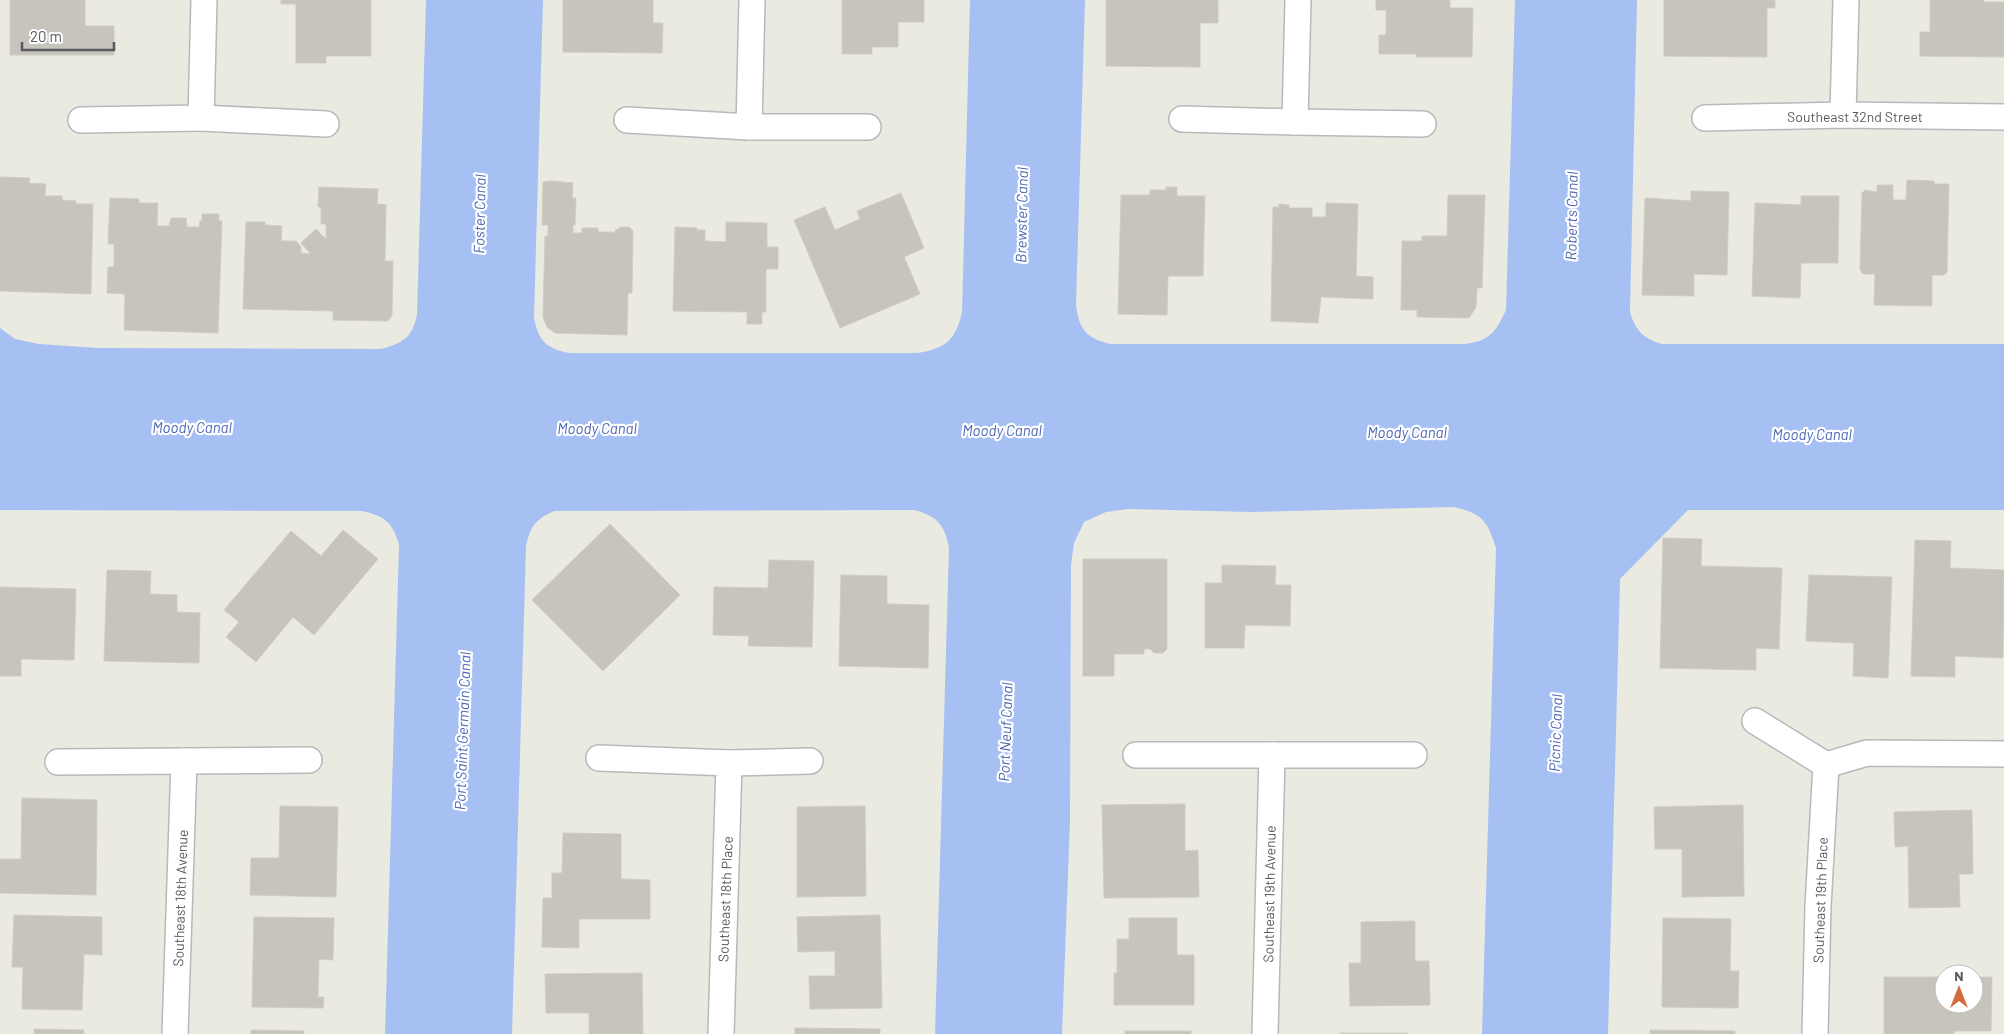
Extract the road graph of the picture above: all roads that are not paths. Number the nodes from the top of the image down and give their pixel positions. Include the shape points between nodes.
1 (204, 0) edge
2 (752, 0) edge
3 (1298, 0) edge
4 (1846, 0) edge
5 (1843, 115) junction
6 (2004, 117) edge
7 (201, 118) junction
8 (1182, 118) dead end
9 (1705, 118) dead end
10 (81, 120) dead end
11 (627, 120) dead end
12 (1295, 122) junction
13 (326, 124) dead end
14 (1423, 124) dead end
15 (749, 127) junction
16 (868, 127) dead end
17 (1755, 721) dead end
18 (2004, 754) edge
19 (1136, 755) dead end
20 (1272, 755) junction
21 (1414, 755) dead end
22 (599, 758) dead end
23 (309, 760) dead end
24 (184, 761) junction
25 (810, 761) dead end
26 (58, 762) dead end
27 (729, 763) junction
28 (1826, 765) junction
29 (175, 1034) edge
30 (721, 1034) edge
31 (1265, 1034) edge
32 (1815, 1034) edge

1 - 7 street
2 - 15 street
3 - 12 street
4 - 5 street
5 - 6 street, Southeast 32nd Street
5 - 9 street, Southeast 32nd Street
7 - 10 street
7 - 13 street
8 - 12 street
11 - 15 street
12 - 14 street
15 - 16 street
17 - 28 street
18 - 28 street via 1867,753
19 - 20 street
20 - 21 street
20 - 31 street, Southeast 19th Avenue
22 - 27 street
23 - 24 street
24 - 26 street
24 - 29 street, Southeast 18th Avenue
25 - 27 street
27 - 30 street, Southeast 18th Place
28 - 32 street, Southeast 19th Place

